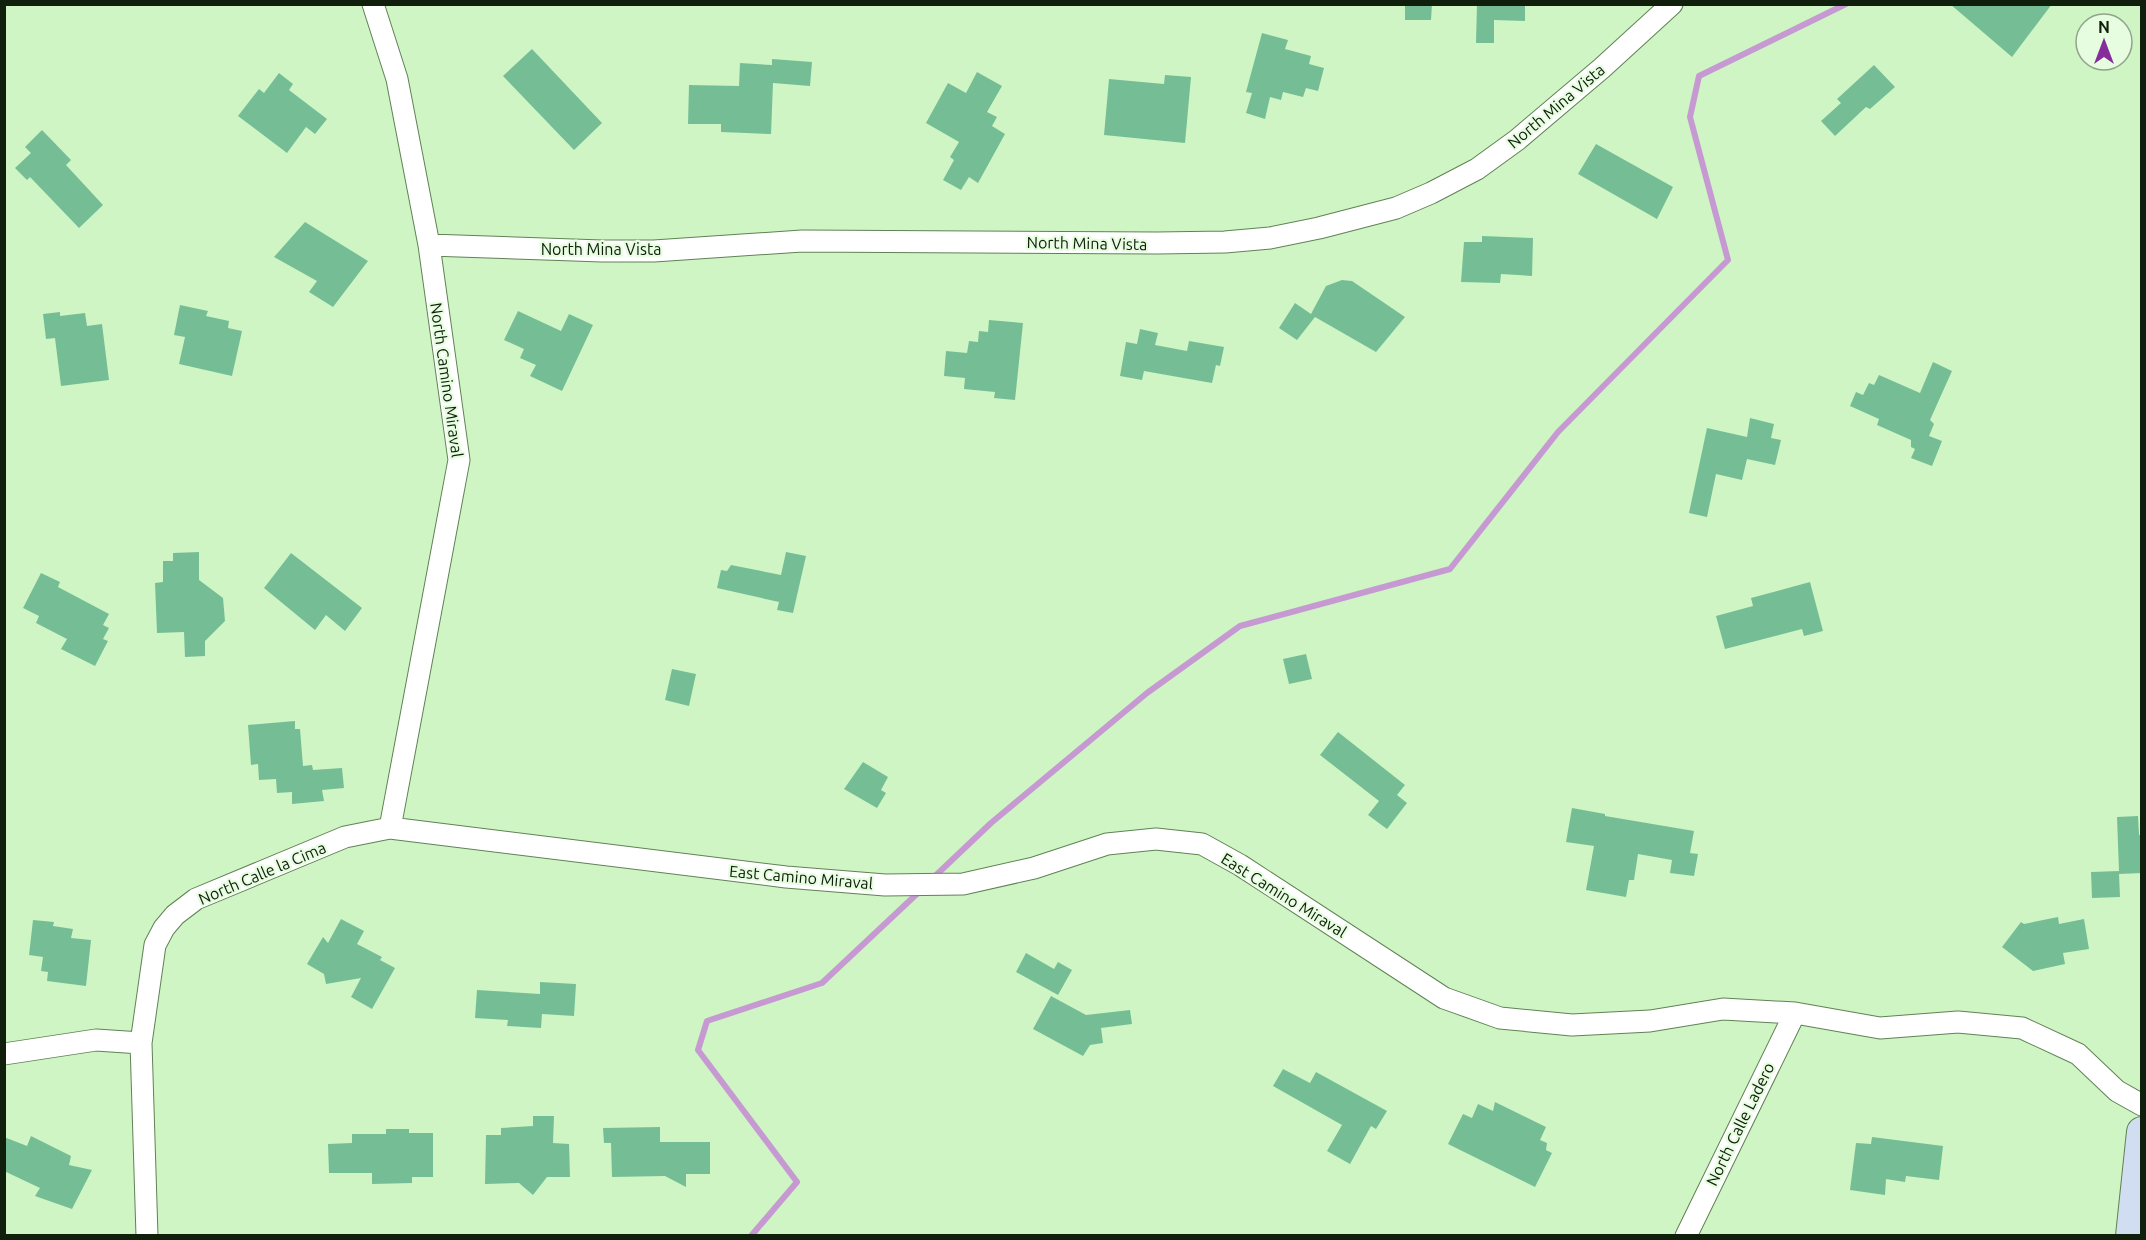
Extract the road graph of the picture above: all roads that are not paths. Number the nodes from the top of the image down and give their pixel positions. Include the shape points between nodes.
1 (373, 4) edge
2 (1672, 4) edge
3 (429, 244) junction
4 (390, 828) junction
5 (1795, 1013) junction
6 (141, 1043) junction
7 (4, 1054) edge
8 (2142, 1105) edge
9 (2142, 1132) edge
10 (147, 1236) edge
11 (1686, 1236) edge
12 (2131, 1236) edge

1 - 3 street, North Camino Miraval via 397,79
2 - 3 street, North Mina Vista via 1517,140 1477,169 1396,208 1280,236 1157,243 802,241 602,252
3 - 4 street, North Camino Miraval via 459,460
4 - 5 street, East Camino Miraval via 786,877 885,885 963,884 1034,868 1107,844 1156,839 1202,844 1444,998 1500,1018 1572,1025 1650,1021 1723,1009
4 - 6 street, North Calle la Cima via 345,837 196,899 175,915 155,945
5 - 8 street, East Camino Miraval via 1880,1028 1958,1022 2022,1028 2078,1054 2117,1091
5 - 11 street, North Calle Ladero
6 - 7 street via 96,1040
6 - 10 street, North Calle la Cima
9 - 12 main road

